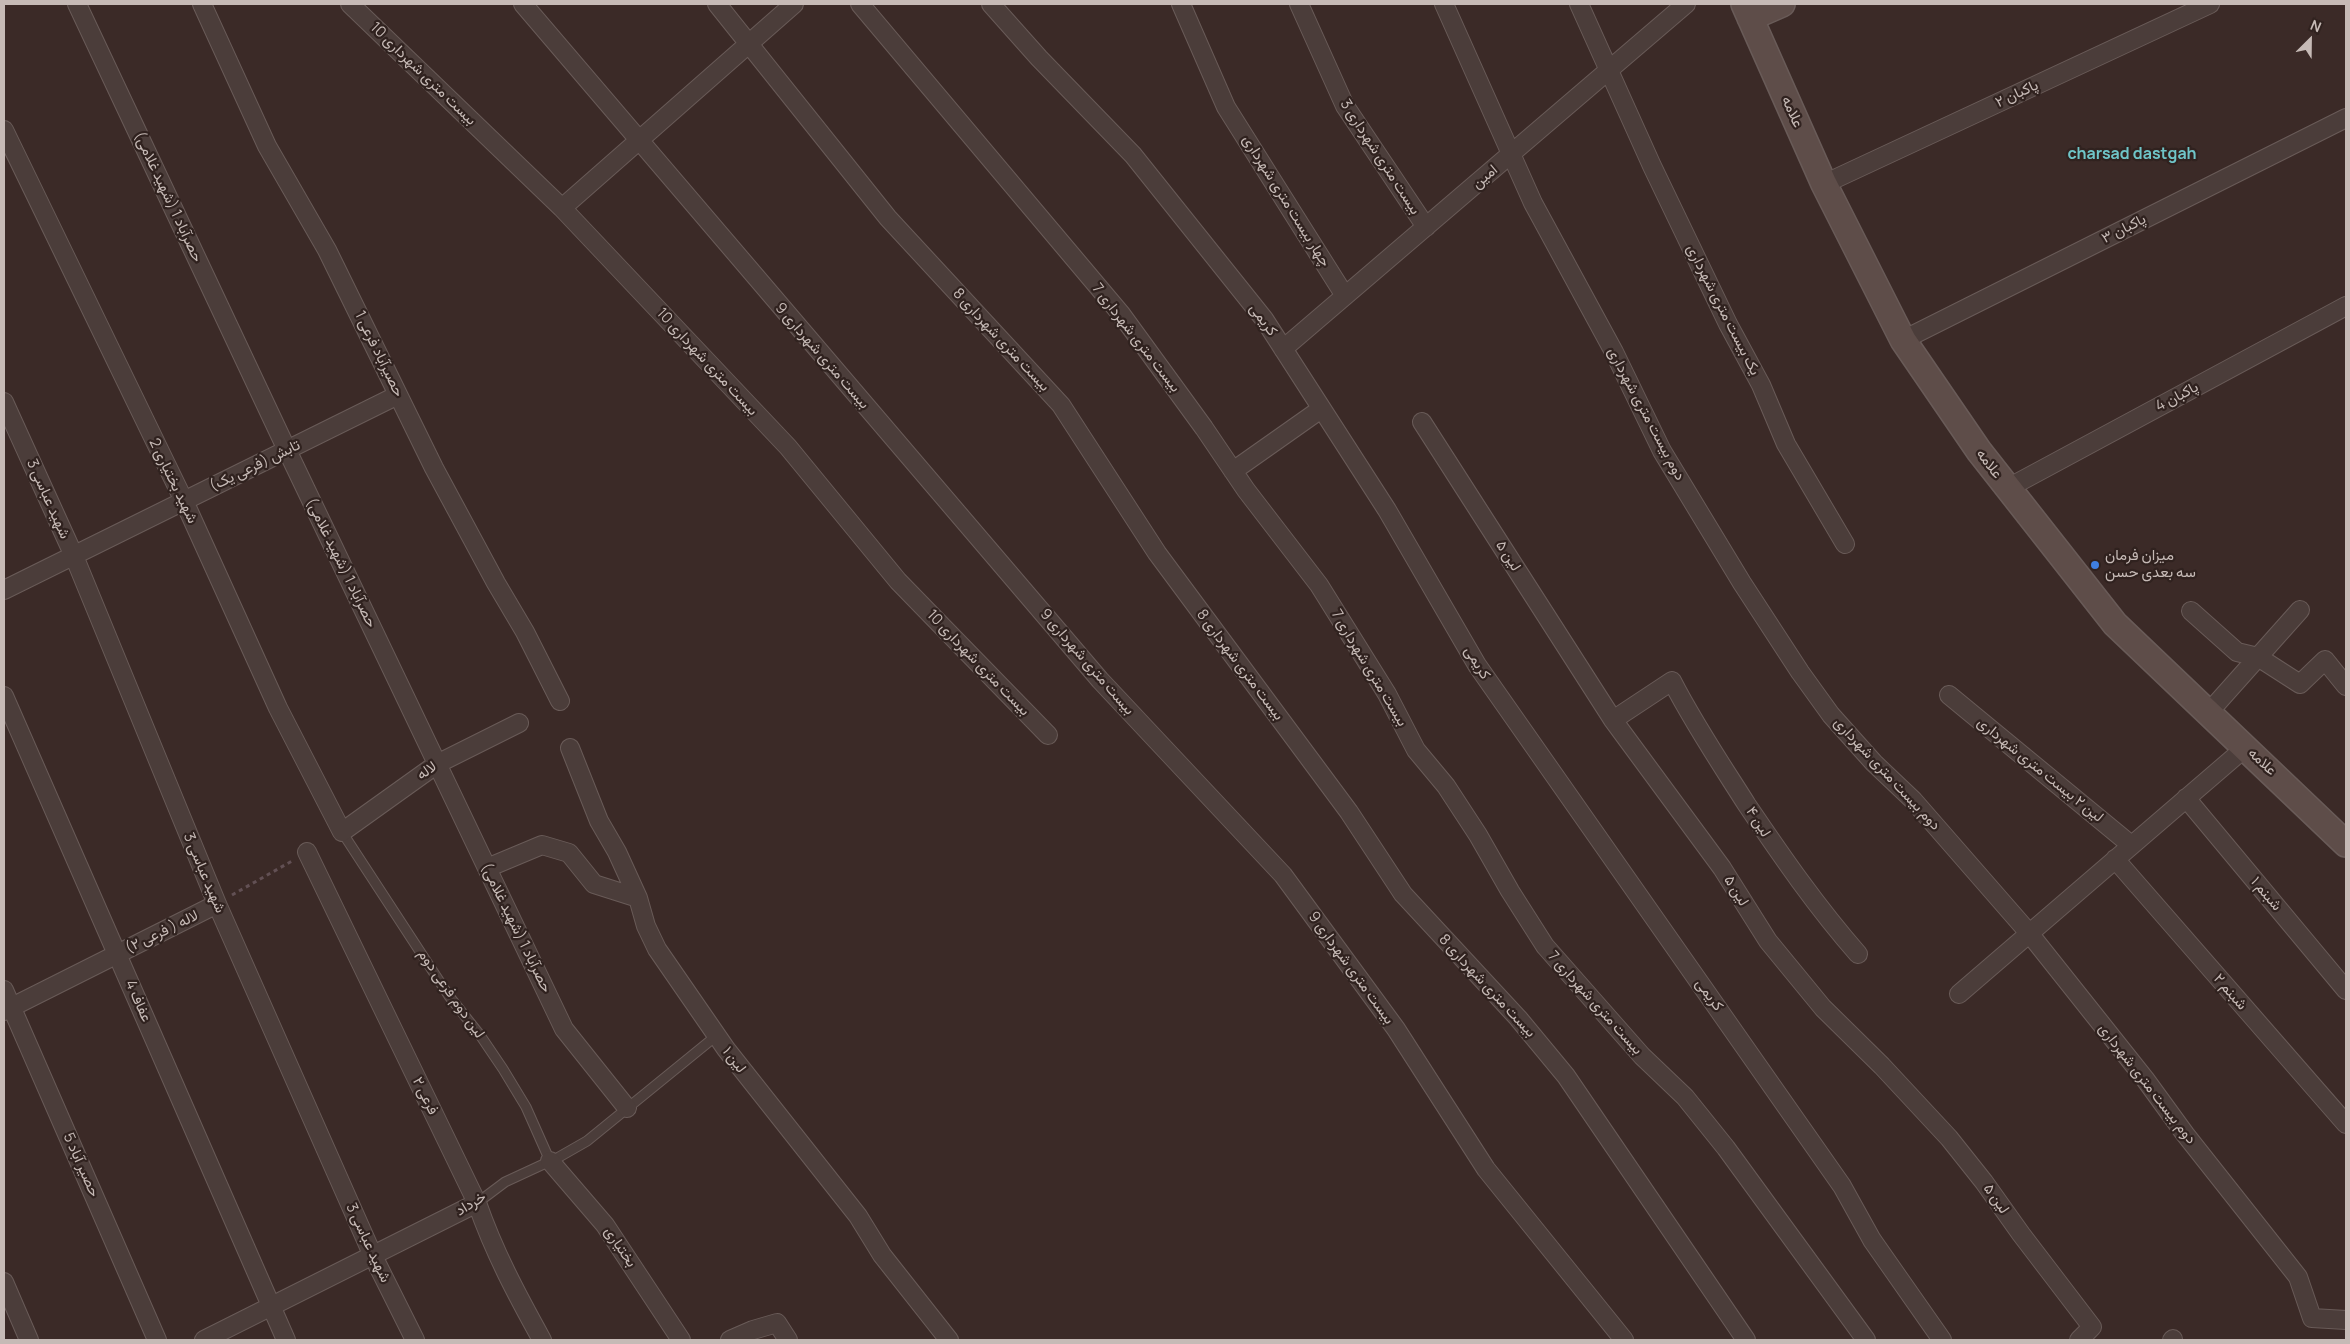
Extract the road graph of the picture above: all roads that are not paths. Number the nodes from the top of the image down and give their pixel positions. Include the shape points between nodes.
1 (77, 4) edge
2 (202, 4) edge
3 (350, 4) edge
4 (523, 4) edge
5 (718, 4) edge
6 (794, 4) edge
7 (860, 4) edge
8 (991, 4) edge
9 (1181, 4) edge
10 (1299, 4) edge
11 (1444, 4) edge
12 (1579, 4) edge
13 (1686, 4) edge
14 (1782, 4) edge
15 (2210, 4) edge
16 (1747, 11) edge
17 (750, 42) junction
18 (1609, 71) junction
19 (2346, 118) edge
20 (4, 130) edge
21 (638, 141) junction
22 (1512, 154) junction
23 (1824, 184) junction
24 (562, 208) junction
25 (1426, 227) junction
26 (1345, 296) junction
27 (2346, 306) edge
28 (1903, 340) junction
29 (1283, 349) junction
30 (398, 394) junction
31 (4, 402) edge
32 (1321, 409) junction
33 (1422, 422) dead end
34 (287, 450) junction
35 (1233, 470) junction
36 (2008, 488) junction
37 (184, 501) junction
38 (1846, 544) dead end
39 (74, 556) junction
40 (4, 590) edge
41 (2300, 610) dead end
42 (2191, 611) dead end
43 (2258, 658) junction
44 (2346, 686) edge
45 (1949, 695) dead end
46 (4, 696) edge
47 (560, 701) dead end
48 (2209, 712) junction
49 (1613, 720) junction
50 (519, 723) dead end
51 (1048, 735) dead end
52 (2246, 747) junction
53 (570, 748) dead end
54 (437, 764) junction
55 (2186, 798) junction
56 (342, 832) junction
57 (2346, 844) edge
58 (2131, 845) junction
59 (307, 852) road end
60 (2115, 859) junction
61 (487, 868) junction
62 (638, 898) junction
63 (217, 904) junction
64 (2029, 933) junction
65 (117, 954) junction
66 (1858, 954) dead end
67 (4, 990) edge
68 (2346, 990) edge
69 (1959, 994) dead end
70 (8, 1009) edge
71 (716, 1036) junction
72 (627, 1108) junction
73 (2346, 1124) edge
74 (550, 1161) junction
75 (477, 1203) junction
76 (373, 1256) junction
77 (4, 1282) edge
78 (272, 1306) junction
79 (2346, 1320) edge
80 (29, 1340) edge
81 (157, 1340) edge
82 (204, 1340) edge
83 (286, 1340) edge
84 (415, 1340) edge
85 (542, 1340) edge
86 (681, 1340) edge
87 (730, 1340) edge
88 (788, 1340) edge
89 (949, 1340) edge
90 (1624, 1340) edge
91 (1746, 1340) edge
92 (1866, 1340) edge
93 (1942, 1340) edge
94 (2079, 1340) edge

1 - 34 street, حصرآباد 1 (شهید غلامی)
2 - 30 street, حصیرآباد فرعی 1 via 267,146 327,250
3 - 24 street, بیست متری شهرداری 10
4 - 21 street, بیست متری شهرداری 9
5 - 17 street, بیست متری شهرداری 8
6 - 17 street
7 - 35 street, بیست متری شهرداری 7 via 1120,314
8 - 29 street, کریمی via 1133,155 1264,319
9 - 26 street, چهار بیست متری شهرداری via 1226,107
10 - 25 street, بیست متری شهرداری 3 via 1345,106
11 - 22 street, دوم بیست متری شهرداری
12 - 18 street, یک بیست متری شهرداری
13 - 18 street, امین
14 - 16 street
15 - 23 street, پاکبان ۲
16 - 23 street, علامه
17 - 21 street
17 - 91 street, بیست متری شهرداری 8 via 888,218 1061,405 1157,553 1349,812 1403,894 1518,1018 1566,1076
18 - 22 street, امین
18 - 38 street, یک بیست متری شهرداری via 1786,444
19 - 28 street, پاکبان ۳
20 - 37 street, شهید بختیاری 2
21 - 24 street
21 - 90 street, بیست متری شهرداری 9 via 1100,680 1283,875 1396,1029 1486,1169
22 - 25 street, امین
22 - 64 street, دوم بیست متری شهرداری via 1533,203 1614,352 1662,451 1800,672 1831,715 1913,800
23 - 28 street, علامه
24 - 51 street, بیست متری شهرداری 10 via 788,447 898,581
25 - 26 street, امین
26 - 29 street, امین
27 - 36 street, پاکبان 4
28 - 36 street, علامه
29 - 32 street, کریمی
30 - 34 street, تابش (فرعی یک)
30 - 47 street, حصیرآباد فرعی 1 via 434,468
31 - 39 street, شهید عباسی 3
32 - 35 street
32 - 93 street, کریمی via 1387,510 1477,665 1837,1178 1872,1240
33 - 49 street, لین ۵
34 - 37 street, تابش (فرعی یک)
34 - 54 street, حصرآباد 1 (شهید غلامی)
35 - 92 street, بیست متری شهرداری 7 via 1319,585 1387,694 1416,750 1446,786 1545,946 1642,1056 1685,1097
36 - 48 street, علامه via 2115,624
37 - 39 street, تابش (فرعی یک)
37 - 56 street, شهید بختیاری 2 via 278,708
39 - 40 street, تابش (فرعی یک)
39 - 63 street, شهید عباسی 3
41 - 43 street
42 - 43 street via 2238,652
43 - 44 street via 2300,684 2324,660
43 - 48 street
45 - 58 street, لین ۲ بیست متری شهرداری
46 - 65 street, عفاف 4
48 - 52 street, علامه
49 - 66 street, لین ۴ via 1672,681 1690,715 1774,846 1822,912
49 - 94 street, لین ۵ via 1722,868 1768,941 1794,974 1949,1138 1984,1182 2092,1327
50 - 54 street, لاله
52 - 55 street
52 - 57 street, علامه
53 - 62 street, لین ۱ via 599,821
54 - 56 street, لاله
54 - 61 street, حصرآباد 1 (شهید غلامی)
55 - 58 street
55 - 68 street, شبنم ۱
56 - 74 lane, لین دوم فرعی دوم via 449,996 502,1069 526,1107
58 - 60 street
59 - 75 street, ۲ فرعی
60 - 64 street
60 - 73 street, شبنم ۲
61 - 62 street via 542,844 569,854 594,884
61 - 72 street, حصرآباد 1 (شهید غلامی) via 564,1029
62 - 71 street, لین ۱ via 657,949
63 - 65 street, لاله ( فرعی ۲)
63 - 76 street, شهید عباسی 3
64 - 69 street
64 - 79 street, دوم بیست متری شهرداری via 2298,1277 2312,1318
65 - 70 street, لاله ( فرعی ۲)
65 - 78 street, عفاف 4
67 - 70 street, حصیر آباد 5
70 - 81 street, حصیر آباد 5
71 - 72 lane, خرداد
71 - 89 street, لین ۱ via 858,1216 882,1254
72 - 74 lane, خرداد via 588,1141
74 - 75 lane, خرداد via 504,1182
74 - 86 street, بختیاری via 605,1225
75 - 76 street, خرداد
75 - 85 street, ۲ فرعی via 490,1242
76 - 78 street, خرداد
76 - 84 street, شهید عباسی 3
77 - 80 street
78 - 82 street, خرداد
78 - 83 street, عفاف 4
87 - 88 street via 777,1324

